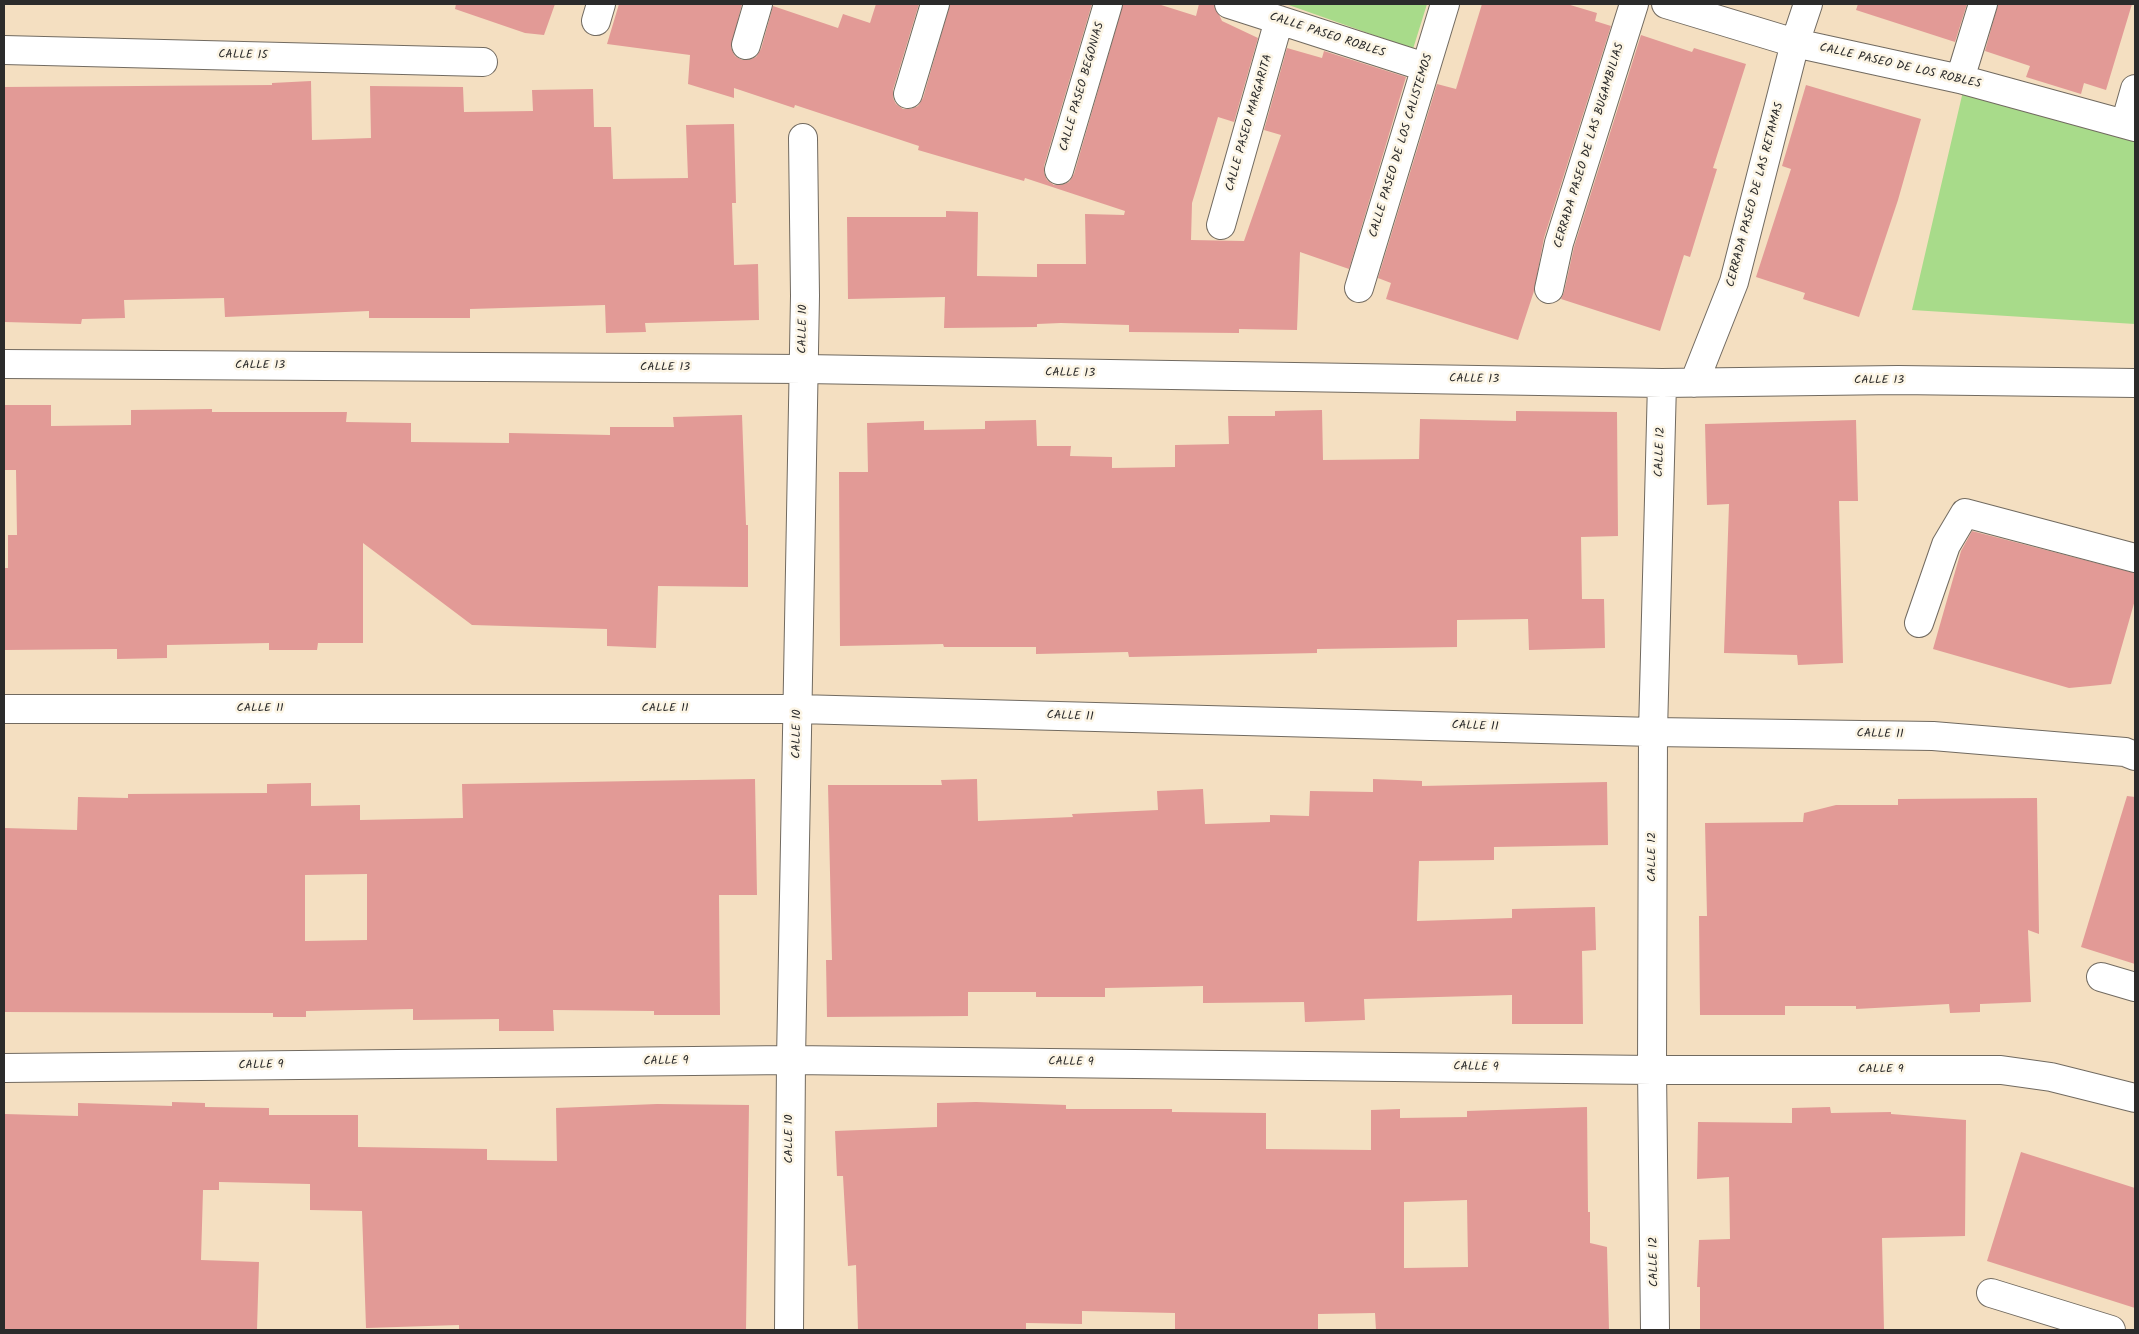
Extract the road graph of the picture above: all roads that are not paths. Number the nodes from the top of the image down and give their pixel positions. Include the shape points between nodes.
1 (758, 4) edge
2 (935, 4) edge
3 (1108, 4) edge
4 (1229, 4) edge
5 (1445, 4) edge
6 (1634, 4) edge
7 (1666, 4) edge
8 (1808, 4) edge
9 (1983, 4) edge
10 (1279, 20) junction
11 (1795, 43) junction
12 (746, 45) dead end
13 (4, 50) edge
14 (483, 62) dead end
15 (1425, 67) junction
16 (1960, 79) junction
17 (2135, 89) edge
18 (908, 94) dead end
19 (2130, 126) edge
20 (803, 138) dead end
21 (1059, 170) dead end
22 (1222, 225) dead end
23 (1359, 288) dead end
24 (1549, 289) dead end
25 (4, 364) edge
26 (804, 369) junction
27 (1662, 383) junction
28 (1694, 383) junction
29 (2135, 383) edge
30 (2135, 558) edge
31 (1918, 623) dead end
32 (4, 709) edge
33 (798, 709) junction
34 (1653, 732) junction
35 (2135, 756) edge
36 (2101, 977) dead end
37 (2135, 987) edge
38 (791, 1060) junction
39 (4, 1068) edge
40 (1652, 1070) junction
41 (2135, 1098) edge
42 (1991, 1293) dead end
43 (789, 1330) edge
44 (1656, 1330) edge
45 (2111, 1330) edge

1 - 12 street
2 - 18 street
3 - 21 street, CALLE PASEO BEGONIAS
4 - 10 street, CALLE PASEO ROBLES
5 - 15 street, CALLE PASEO DE LOS CALISTEMOS
6 - 24 street, CERRADA PASEO DE LAS BUGAMBILIAS via 1560,243
7 - 11 street, CALLE PASEO DE LOS ROBLES
8 - 11 street, CERRADA PASEO DE LAS RETAMAS
9 - 16 street
10 - 15 street, CALLE PASEO ROBLES
10 - 22 street, CALLE PASEO MARGARITA
11 - 16 street, CALLE PASEO DE LOS ROBLES
11 - 28 street, CERRADA PASEO DE LAS RETAMAS via 1734,282
13 - 14 street, CALLE 15
15 - 23 street, CALLE PASEO DE LOS CALISTEMOS
16 - 19 street, CALLE PASEO DE LOS ROBLES
17 - 19 street
20 - 26 street, CALLE 10
25 - 26 street, CALLE 13
26 - 27 street, CALLE 13
26 - 33 street, CALLE 10
27 - 28 street, CALLE 13
27 - 34 street, CALLE 12
28 - 29 street, CALLE 13 via 1898,380
30 - 31 street via 1965,513 1946,545
32 - 33 street, CALLE 11
33 - 34 street, CALLE 11
33 - 38 street, CALLE 10
34 - 35 street, CALLE 11 via 1933,736 2126,752
34 - 40 street, CALLE 12
36 - 37 street
38 - 39 street, CALLE 9
38 - 40 street, CALLE 9
38 - 43 street, CALLE 10
40 - 41 street, CALLE 9 via 2001,1070 2050,1077
40 - 44 street, CALLE 12
42 - 45 street

